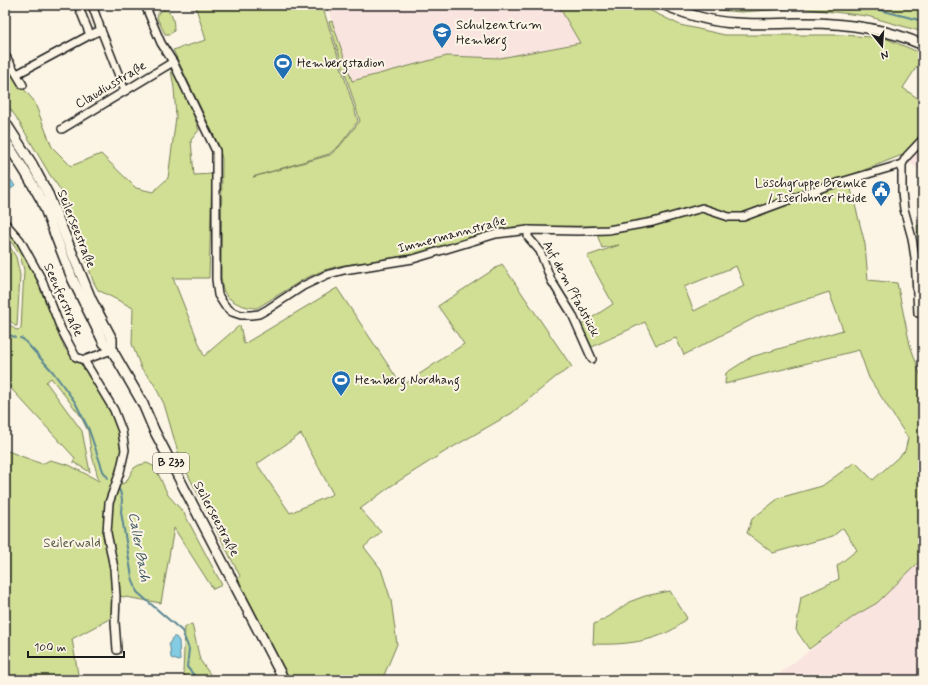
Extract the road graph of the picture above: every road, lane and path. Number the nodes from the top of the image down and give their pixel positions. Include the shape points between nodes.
1 (78, 5) edge
2 (92, 5) edge
3 (145, 5) edge
4 (664, 5) edge
5 (101, 30) junction
6 (90, 35) junction
7 (923, 45) edge
8 (5, 55) edge
9 (173, 62) junction
10 (17, 74) junction
11 (23, 85) dead end
12 (125, 91) junction
13 (5, 122) edge
14 (62, 129) dead end
15 (5, 140) edge
16 (923, 140) edge
17 (902, 164) junction
18 (5, 223) edge
19 (528, 230) junction
20 (918, 313) dead end
21 (112, 350) junction
22 (592, 359) dead end
23 (84, 360) junction
24 (117, 650) dead end
25 (284, 680) edge

1 - 6 street
2 - 5 street
3 - 9 street, Immermannstraße via 161,43
4 - 7 main road via 716,21 734,23 854,26 895,34
5 - 6 street
5 - 12 street
6 - 10 street
8 - 10 street
9 - 12 street, Claudiusstraße
9 - 19 street, Immermannstraße via 216,151 216,279 218,295 232,312 240,315 259,314 314,280 335,272 413,259 496,234
10 - 11 street
12 - 14 street, Claudiusstraße
13 - 21 main road, Seilerseestraße / B 233 via 48,194 91,299 112,339
15 - 21 main road, Seilerseestraße / B 233 via 42,201 72,278 104,343
16 - 17 street
17 - 19 street, Immermannstraße via 824,187 743,217 729,217 702,208 653,222 608,230
17 - 20 street via 902,193 915,258
18 - 23 street, Seeuferstraße via 20,240 42,280 61,328 76,357
19 - 22 street, Auf dem Pfadstück via 528,237 540,251 551,280 572,314
21 - 23 street
21 - 25 main road, Seilerseestraße / B 233 via 144,404 154,430
23 - 24 street, Seeuferstraße via 114,410 122,431 125,450 108,503 107,533 114,568

